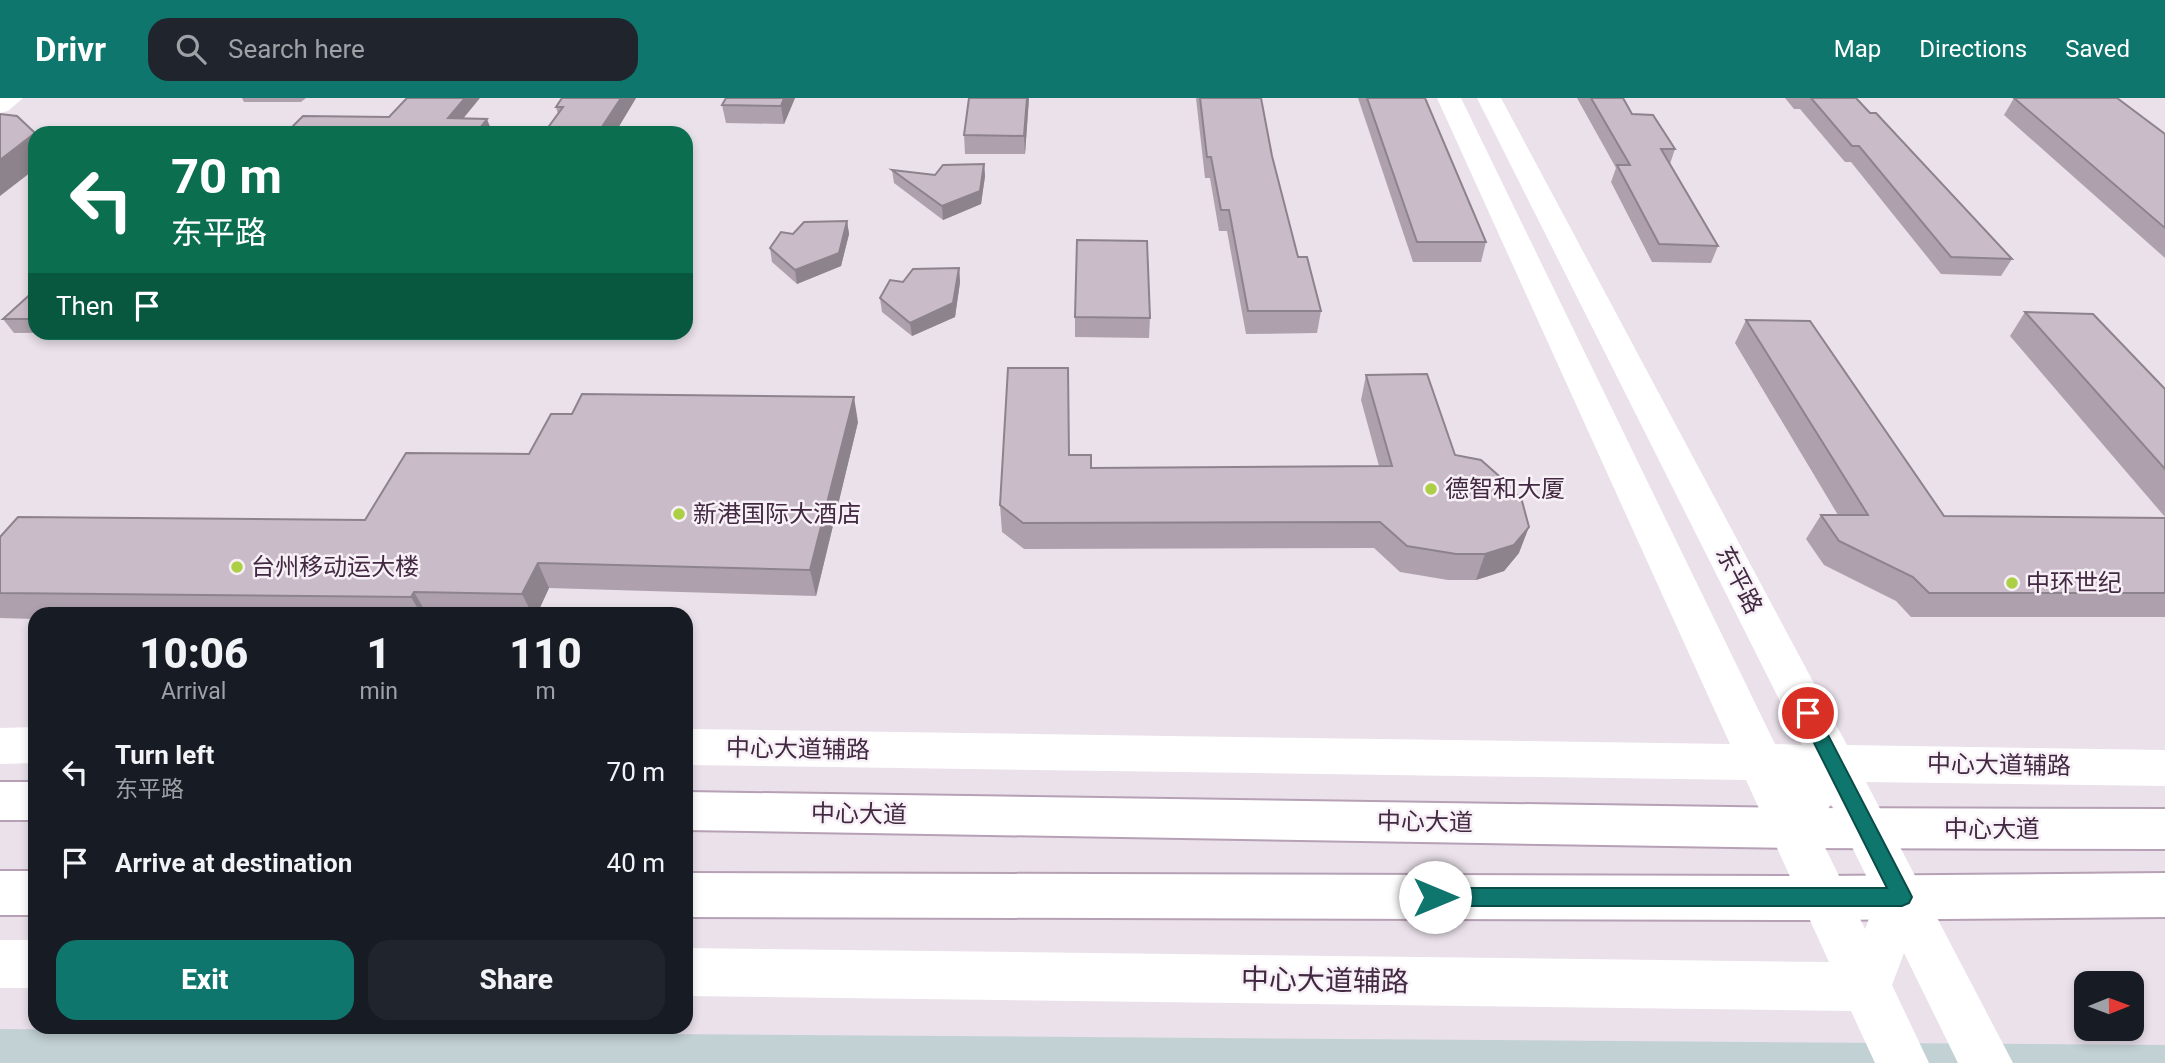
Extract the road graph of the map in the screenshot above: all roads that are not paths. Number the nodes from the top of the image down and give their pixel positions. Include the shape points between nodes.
1 (10, 98) edge
2 (1449, 98) edge
3 (1489, 98) edge
4 (0, 106) edge
5 (0, 746) edge
6 (28, 746) edge
7 (693, 747) edge
8 (1762, 762) junction
9 (1833, 762) junction
10 (2165, 768) edge
11 (0, 801) edge
12 (28, 801) edge
13 (693, 811) edge
14 (1792, 828) junction
15 (1866, 828) junction
16 (2165, 829) edge
17 (0, 893) edge
18 (28, 893) edge
19 (693, 895) edge
20 (2165, 895) edge
21 (1902, 897) junction
22 (1823, 898) junction
23 (0, 964) edge
24 (28, 964) edge
25 (693, 972) edge
26 (1866, 987) junction
27 (1902, 1063) edge
28 (1986, 1063) edge

1 - 4 main road
2 - 8 main road
3 - 9 main road, 东平路
5 - 6 main road
7 - 8 main road, 中心大道辅路
8 - 9 main road, 中心大道辅路
8 - 14 main road
9 - 10 main road, 中心大道辅路
9 - 14 main road
9 - 15 main road, 东平路
11 - 12 main road
13 - 14 main road, 中心大道
14 - 15 main road, 中心大道
14 - 22 main road
15 - 16 main road, 中心大道
15 - 21 main road, 东平路
17 - 18 main road
19 - 22 main road
20 - 21 main road
21 - 22 main road
21 - 26 main road
21 - 28 main road, 东平路
22 - 26 main road
23 - 24 main road
25 - 26 main road, 中心大道辅路
26 - 27 main road

